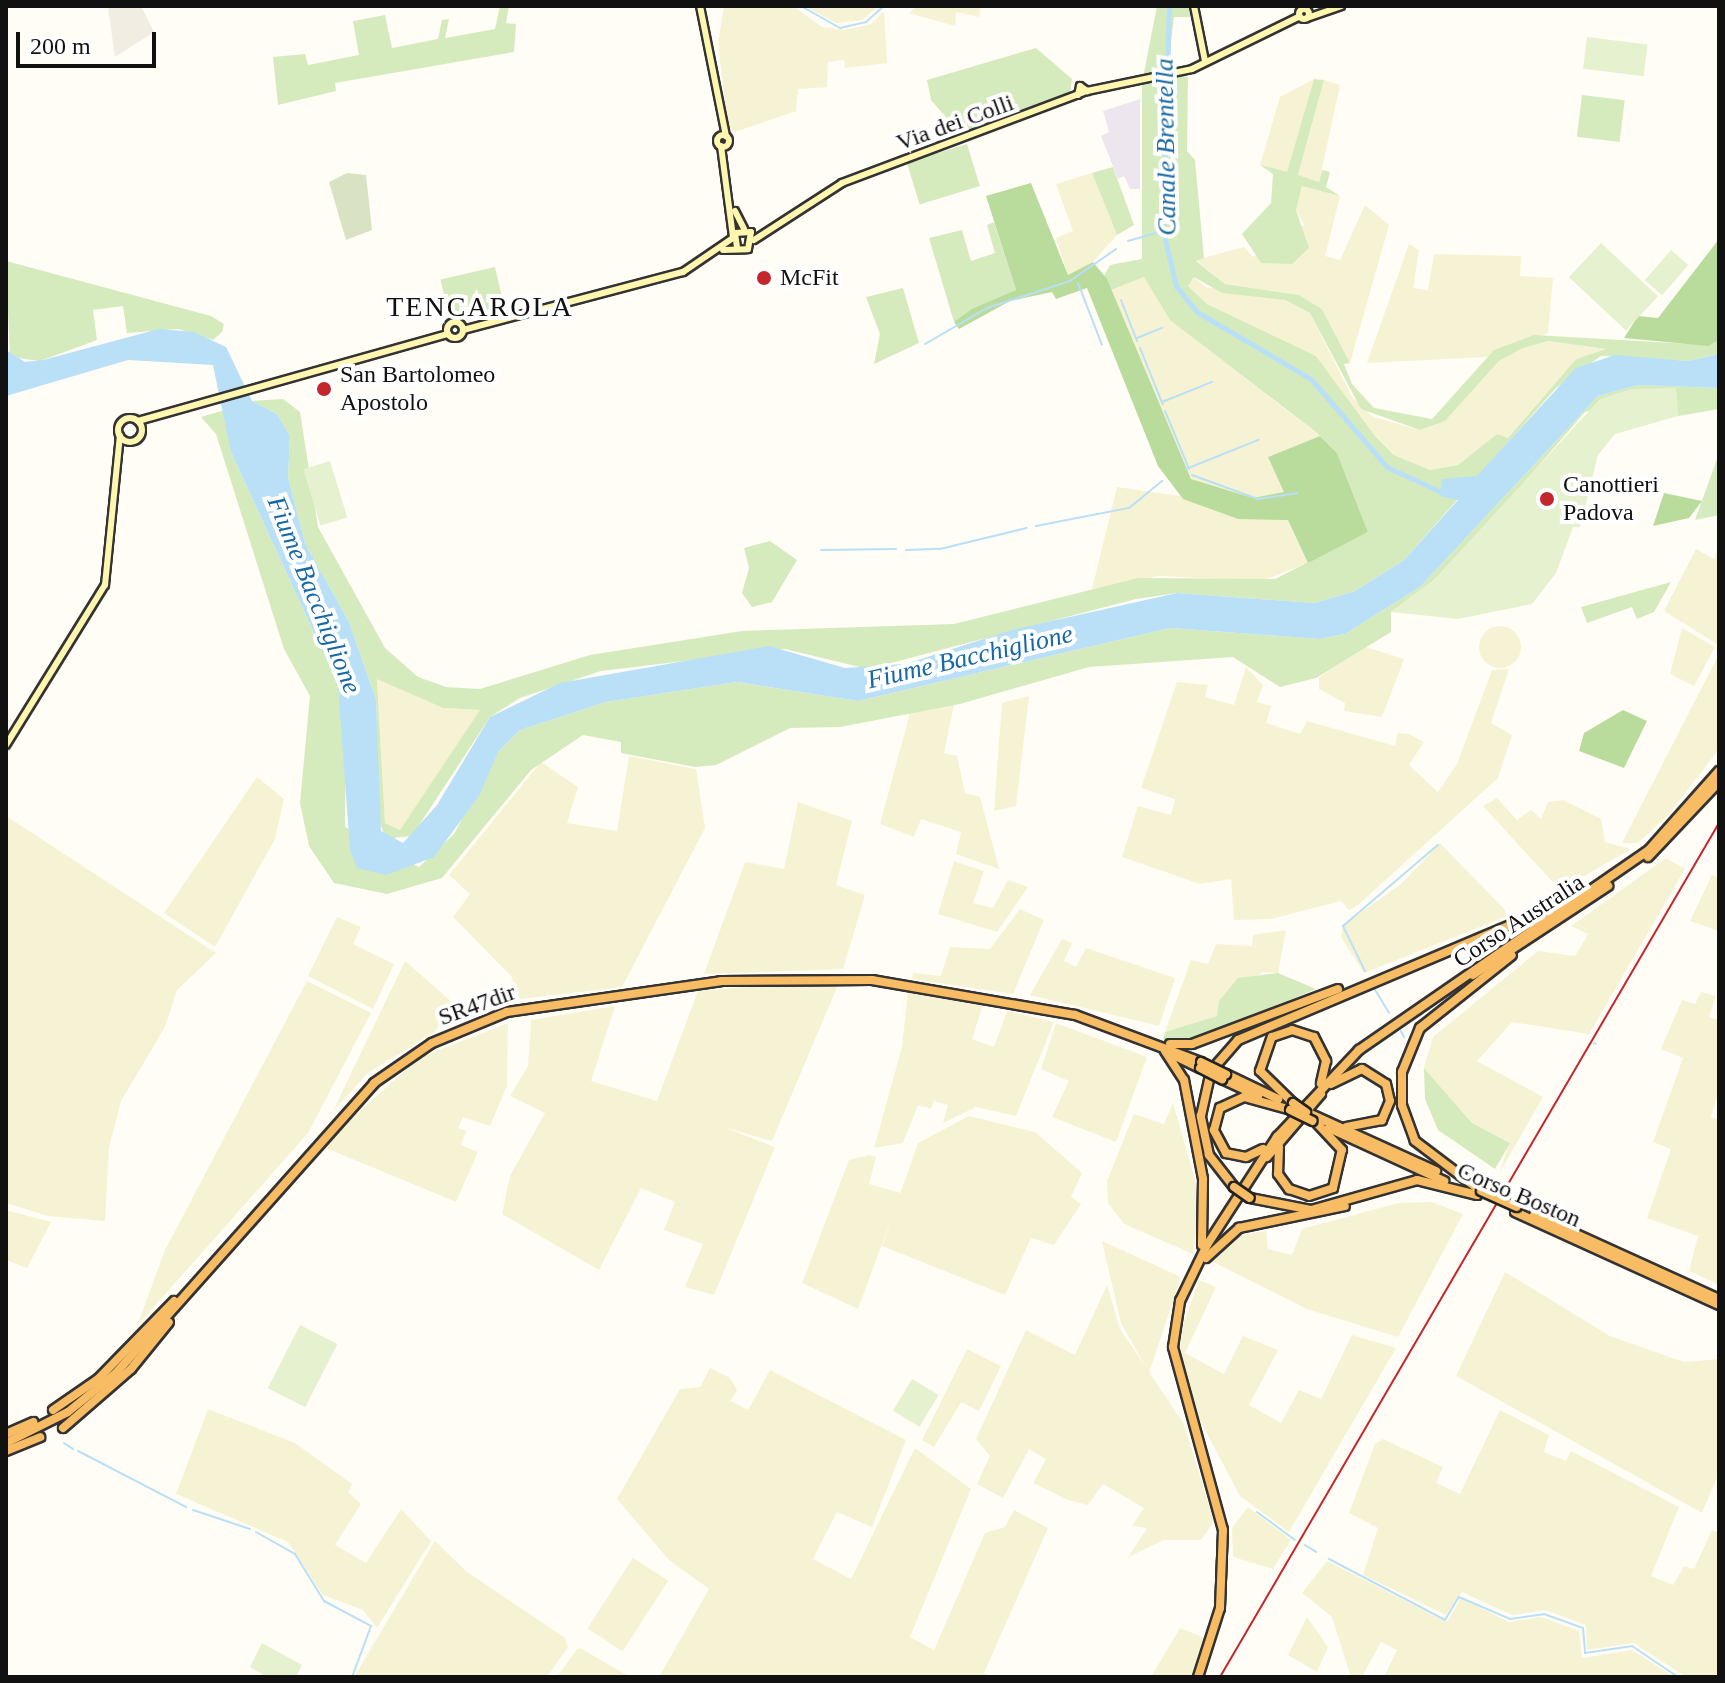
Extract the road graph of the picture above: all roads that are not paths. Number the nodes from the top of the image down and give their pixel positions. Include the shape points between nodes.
1 (700, 6) edge
2 (1194, 6) edge
3 (1340, 6) edge
4 (1205, 61) junction
5 (724, 145) junction
6 (762, 229) junction
7 (746, 230) junction
8 (733, 238) junction
9 (754, 240) junction
10 (737, 248) junction
11 (723, 250) junction
12 (463, 330) junction
13 (448, 334) junction
14 (157, 417) junction
15 (138, 421) junction
16 (142, 432) junction
17 (120, 436) junction
18 (130, 442) junction
19 (122, 458) junction
20 (6, 745) edge
21 (1719, 771) edge
22 (1719, 782) edge
23 (1604, 882) junction
24 (1558, 921) junction
25 (1377, 977) junction
26 (1112, 1025) junction
27 (1147, 1038) junction
28 (1164, 1047) junction
29 (1331, 1084) junction
30 (1316, 1091) junction
31 (1291, 1107) junction
32 (1316, 1119) junction
33 (1280, 1138) junction
34 (1462, 1183) junction
35 (1381, 1189) junction
36 (1477, 1193) junction
37 (1516, 1210) junction
38 (201, 1276) junction
39 (1184, 1288) junction
40 (1719, 1299) edge
41 (1719, 1305) edge
42 (53, 1410) dead end
43 (33, 1422) dead end
44 (63, 1428) dead end
45 (40, 1437) dead end
46 (9, 1439) edge
47 (6, 1451) edge
48 (1198, 1677) edge

1 - 5 main road
2 - 4 main road
3 - 4 main road via 1305,15
4 - 6 main road, Via dei Colli via 1182,72 1087,91 1080,86 1078,95 842,183
5 - 7 main road
5 - 8 main road
6 - 7 main road
6 - 9 main road
7 - 8 main road
7 - 9 main road
8 - 10 main road
8 - 11 main road
9 - 10 main road via 748,249
10 - 11 main road
11 - 12 main road via 671,277
12 - 13 main road
12 - 13 main road via 453,322
13 - 14 main road
14 - 15 main road
14 - 16 main road
15 - 16 main road
15 - 17 main road via 124,420
16 - 18 main road
17 - 18 main road
17 - 19 main road
18 - 19 main road
19 - 20 main road via 105,585
21 - 23 highway, Corso Australia via 1680,820
22 - 24 highway, Corso Australia via 1683,827
23 - 25 highway, Corso Boston
23 - 30 highway via 1400,1017
24 - 29 highway, Corso Australia via 1400,1024
24 - 34 highway, Corso Boston via 1445,1004 1407,1053 1401,1093 1407,1123 1423,1150
25 - 28 highway via 1192,1044
25 - 35 highway, Corso Boston, bridge via 1257,1029 1211,1071 1201,1105 1203,1137 1234,1187 1250,1198 1300,1210
26 - 27 highway, SR47dir / SR47dir
26 - 27 highway, SR47dir / SR47dir
26 - 38 highway, SR47dir / SR47dir via 948,991 827,977 721,981 507,1012 432,1043 374,1083
27 - 28 highway, SR47dir / SR47dir
28 - 31 highway, SR47dir, bridge
28 - 39 highway via 1184,1080 1207,1205 1205,1239
29 - 32 highway via 1354,1071 1372,1072 1386,1084 1387,1111 1361,1128
29 - 33 highway, Corso Australia
30 - 31 highway via 1326,1068 1321,1043 1305,1032 1278,1033 1263,1046 1260,1071
30 - 33 highway
31 - 32 highway, SR47dir, bridge
31 - 32 highway, SR47dir, bridge
31 - 33 highway via 1235,1098 1214,1123 1216,1141 1234,1157 1252,1156
32 - 33 highway via 1344,1158 1339,1179 1324,1192 1299,1194 1284,1185 1275,1163
32 - 34 highway, SR47dir
32 - 36 highway, SR47dir
33 - 39 highway via 1246,1182
34 - 36 highway, Corso Boston
35 - 36 highway, Corso Boston via 1417,1180
35 - 39 highway via 1321,1214 1231,1232
36 - 37 highway, Corso Boston, bridge
37 - 40 highway, Corso Boston
37 - 41 highway, Corso Boston
38 - 42 highway via 98,1379
38 - 44 highway via 139,1360
38 - 46 highway, SR47dir / SR47dir via 78,1405
39 - 48 highway via 1174,1325 1175,1369 1215,1483 1224,1555 1216,1625
43 - 46 highway
45 - 47 highway

